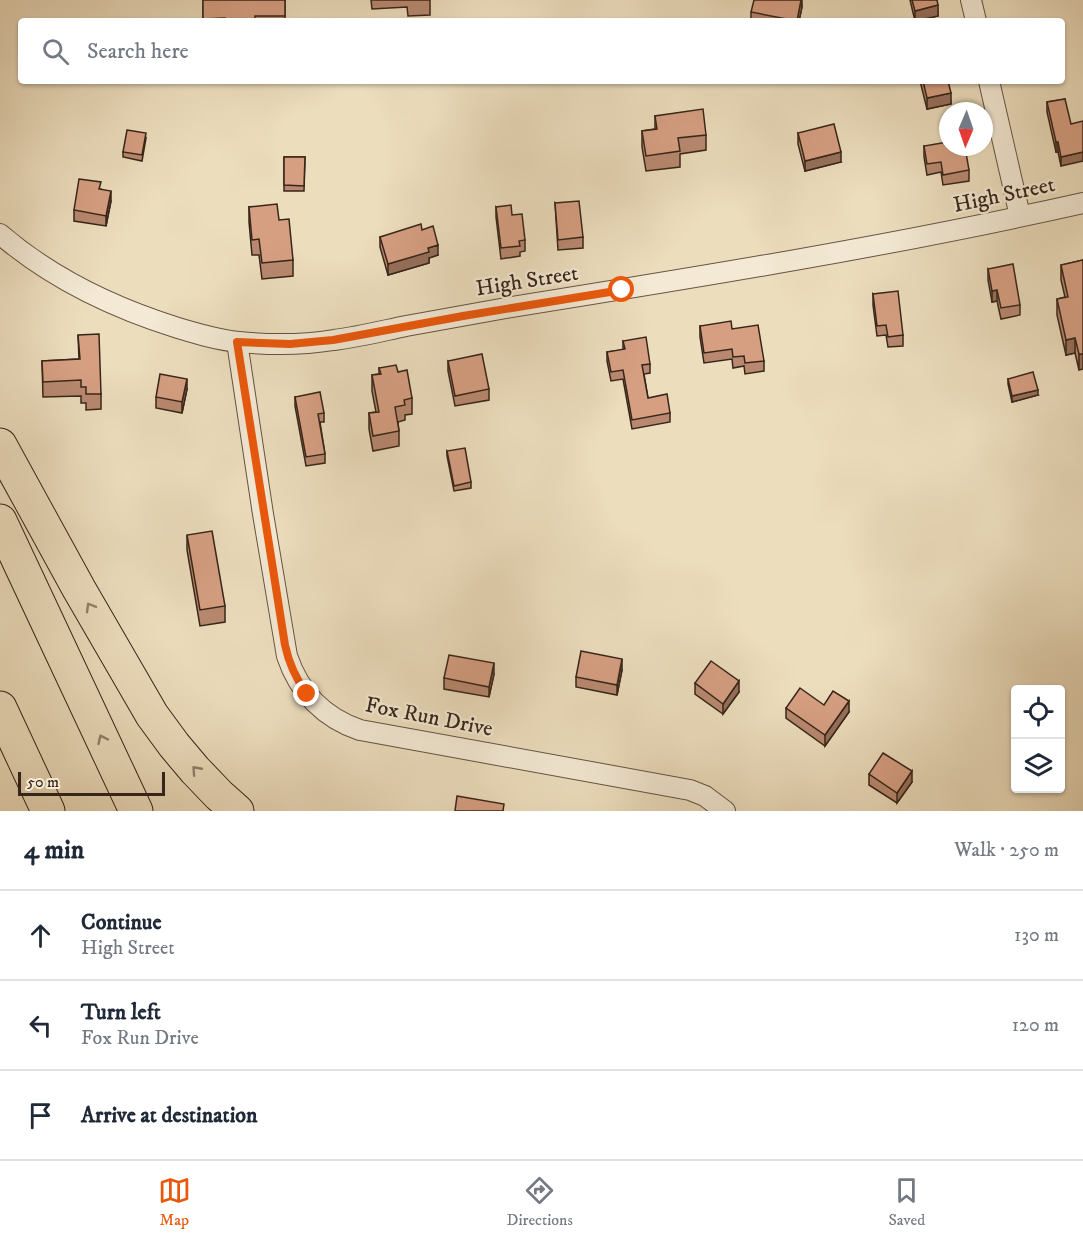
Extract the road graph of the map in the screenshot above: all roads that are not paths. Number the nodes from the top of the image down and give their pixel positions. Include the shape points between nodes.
1 (971, 0) edge
2 (975, 18) edge
3 (990, 84) edge
4 (1083, 203) edge
5 (1020, 216) junction
6 (0, 234) edge
7 (237, 342) junction
8 (0, 445) edge
9 (0, 521) edge
10 (0, 708) edge
11 (0, 749) edge
12 (24, 811) edge
13 (48, 811) edge
14 (136, 811) edge
15 (237, 811) edge
16 (725, 811) edge

1 - 2 street
3 - 5 street
4 - 5 street, High Street
5 - 7 street, High Street via 874,246 333,340 290,344
6 - 7 street, High Street via 61,278 137,314 199,335
7 - 16 street, Fox Run Drive via 287,656 300,686 322,710 350,727 371,733 690,790
15 -> 8 highway via 195,770 152,715
14 -> 9 highway
10 - 13 highway
11 - 12 highway

